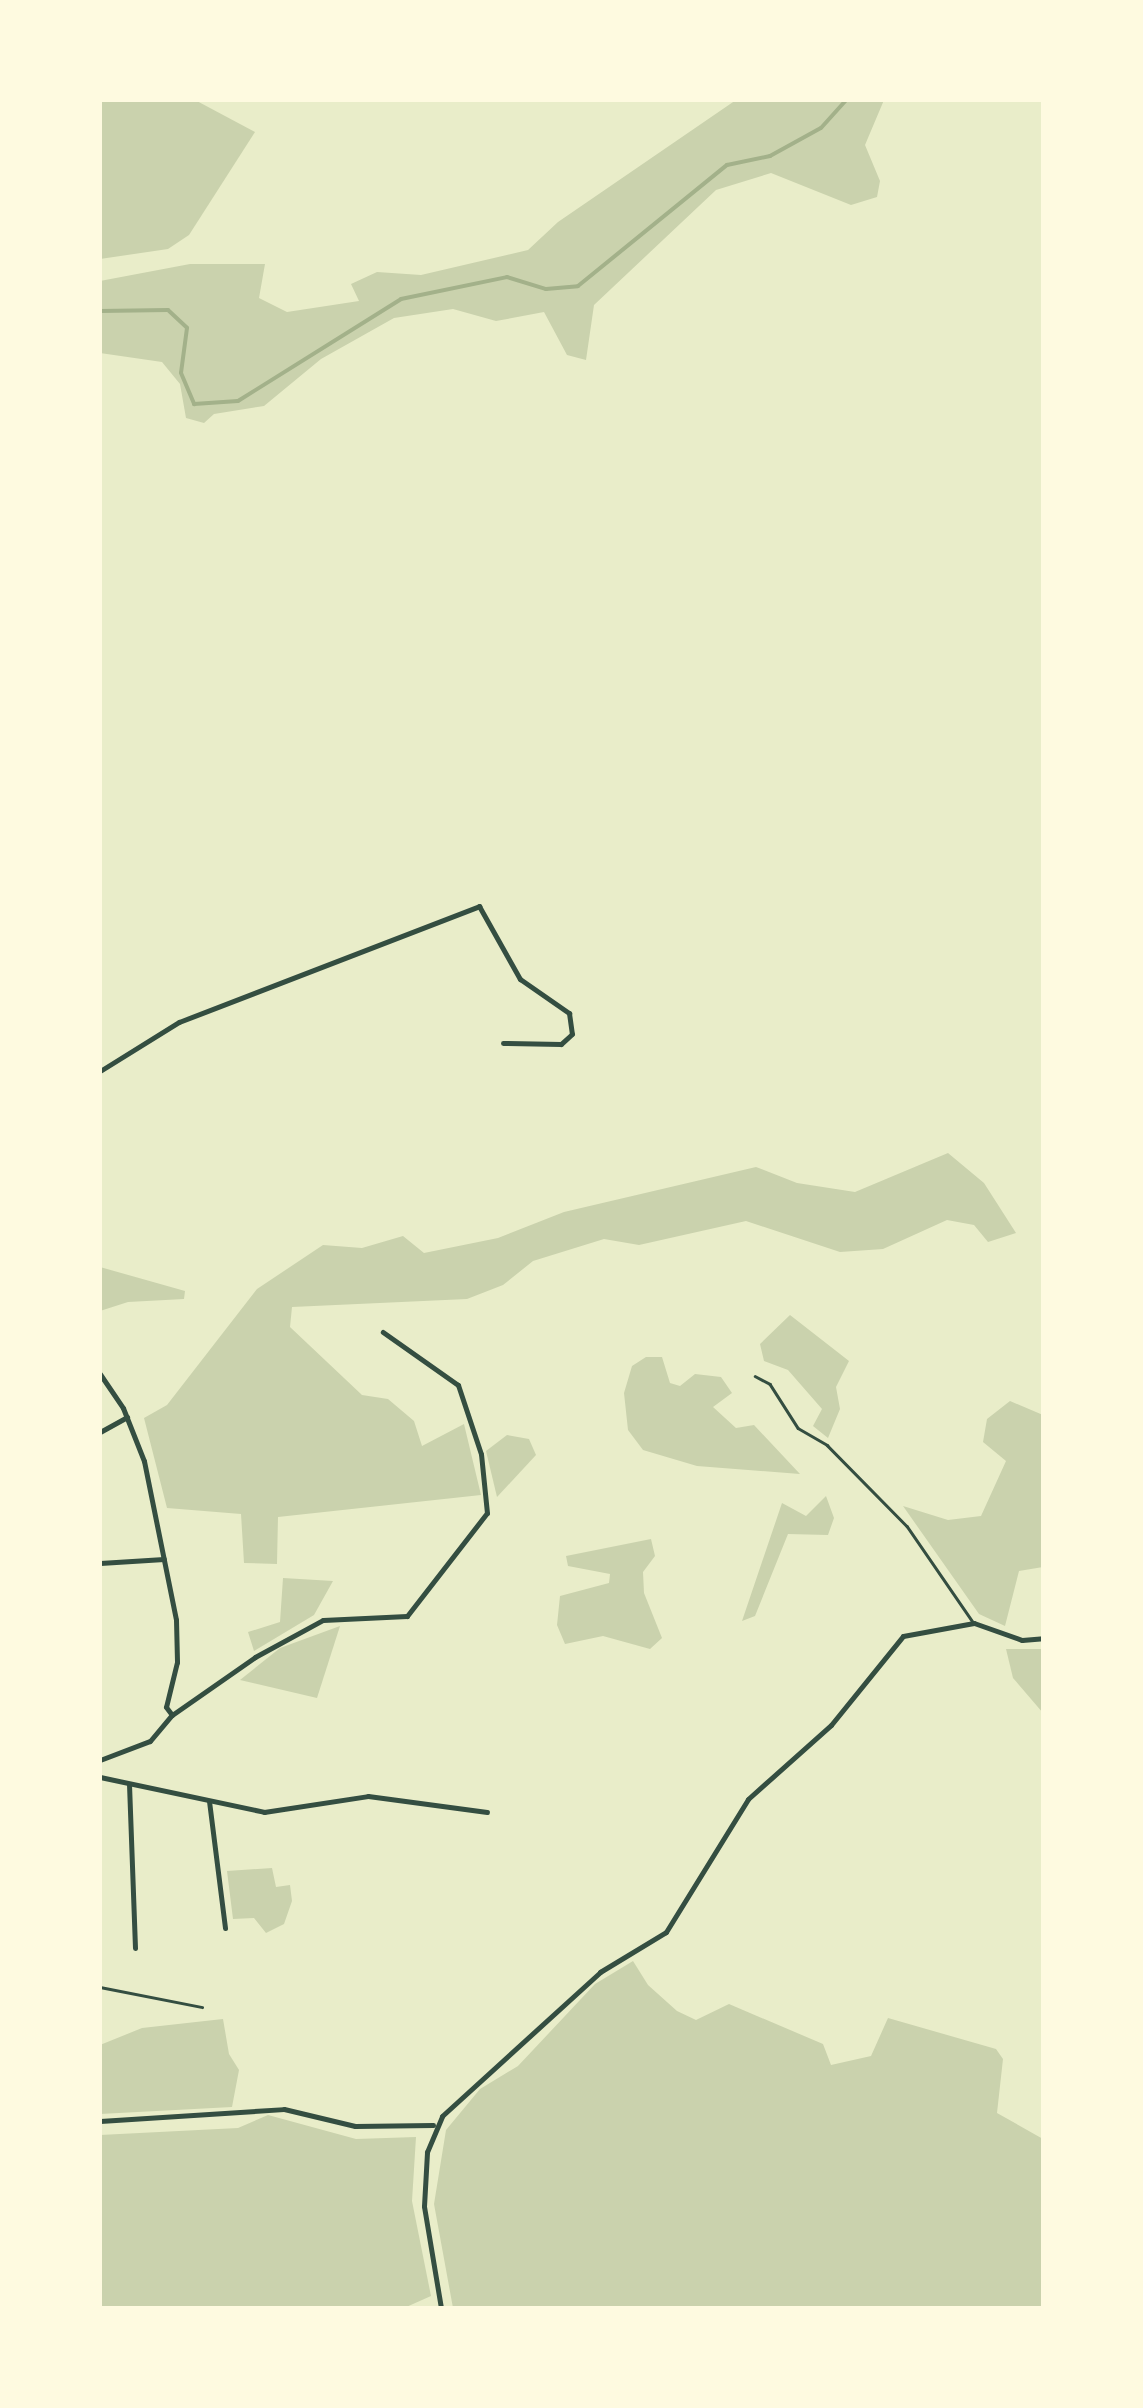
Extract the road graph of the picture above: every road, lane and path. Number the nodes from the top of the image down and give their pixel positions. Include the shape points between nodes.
1 (502, 1044) dead end
2 (100, 1071) edge
3 (383, 1332) dead end
4 (100, 1374) edge
5 (755, 1376) dead end
6 (127, 1417) junction
7 (100, 1432) edge
8 (164, 1559) junction
9 (100, 1563) edge
10 (974, 1623) junction
11 (1043, 1638) edge
12 (172, 1715) junction
13 (100, 1760) edge
14 (100, 1777) edge
15 (129, 1784) junction
16 (209, 1801) junction
17 (487, 1812) dead end
18 (224, 1928) dead end
19 (134, 1948) dead end
20 (100, 1987) edge
21 (202, 2007) dead end
22 (100, 2121) edge
23 (434, 2125) junction
24 (441, 2308) edge

1 - 2 street via 561,1044 572,1034 569,1013 520,979 478,906 179,1022
3 - 12 street via 458,1385 480,1454 487,1513 407,1616 324,1620 255,1656
4 - 6 street
5 - 10 lane via 770,1384 798,1428 828,1445 908,1526
6 - 7 street
6 - 8 street
8 - 9 street
8 - 12 street via 178,1649 168,1690
10 - 11 street via 1022,1640
10 - 23 street via 920,1630 893,1645 831,1725 748,1798 666,1932 600,1972
12 - 13 street via 150,1741
14 - 15 street
15 - 16 street
15 - 19 street
16 - 17 street via 264,1812 368,1796
16 - 18 street
20 - 21 lane
22 - 23 street via 284,2109 355,2126
23 - 24 street via 424,2206

